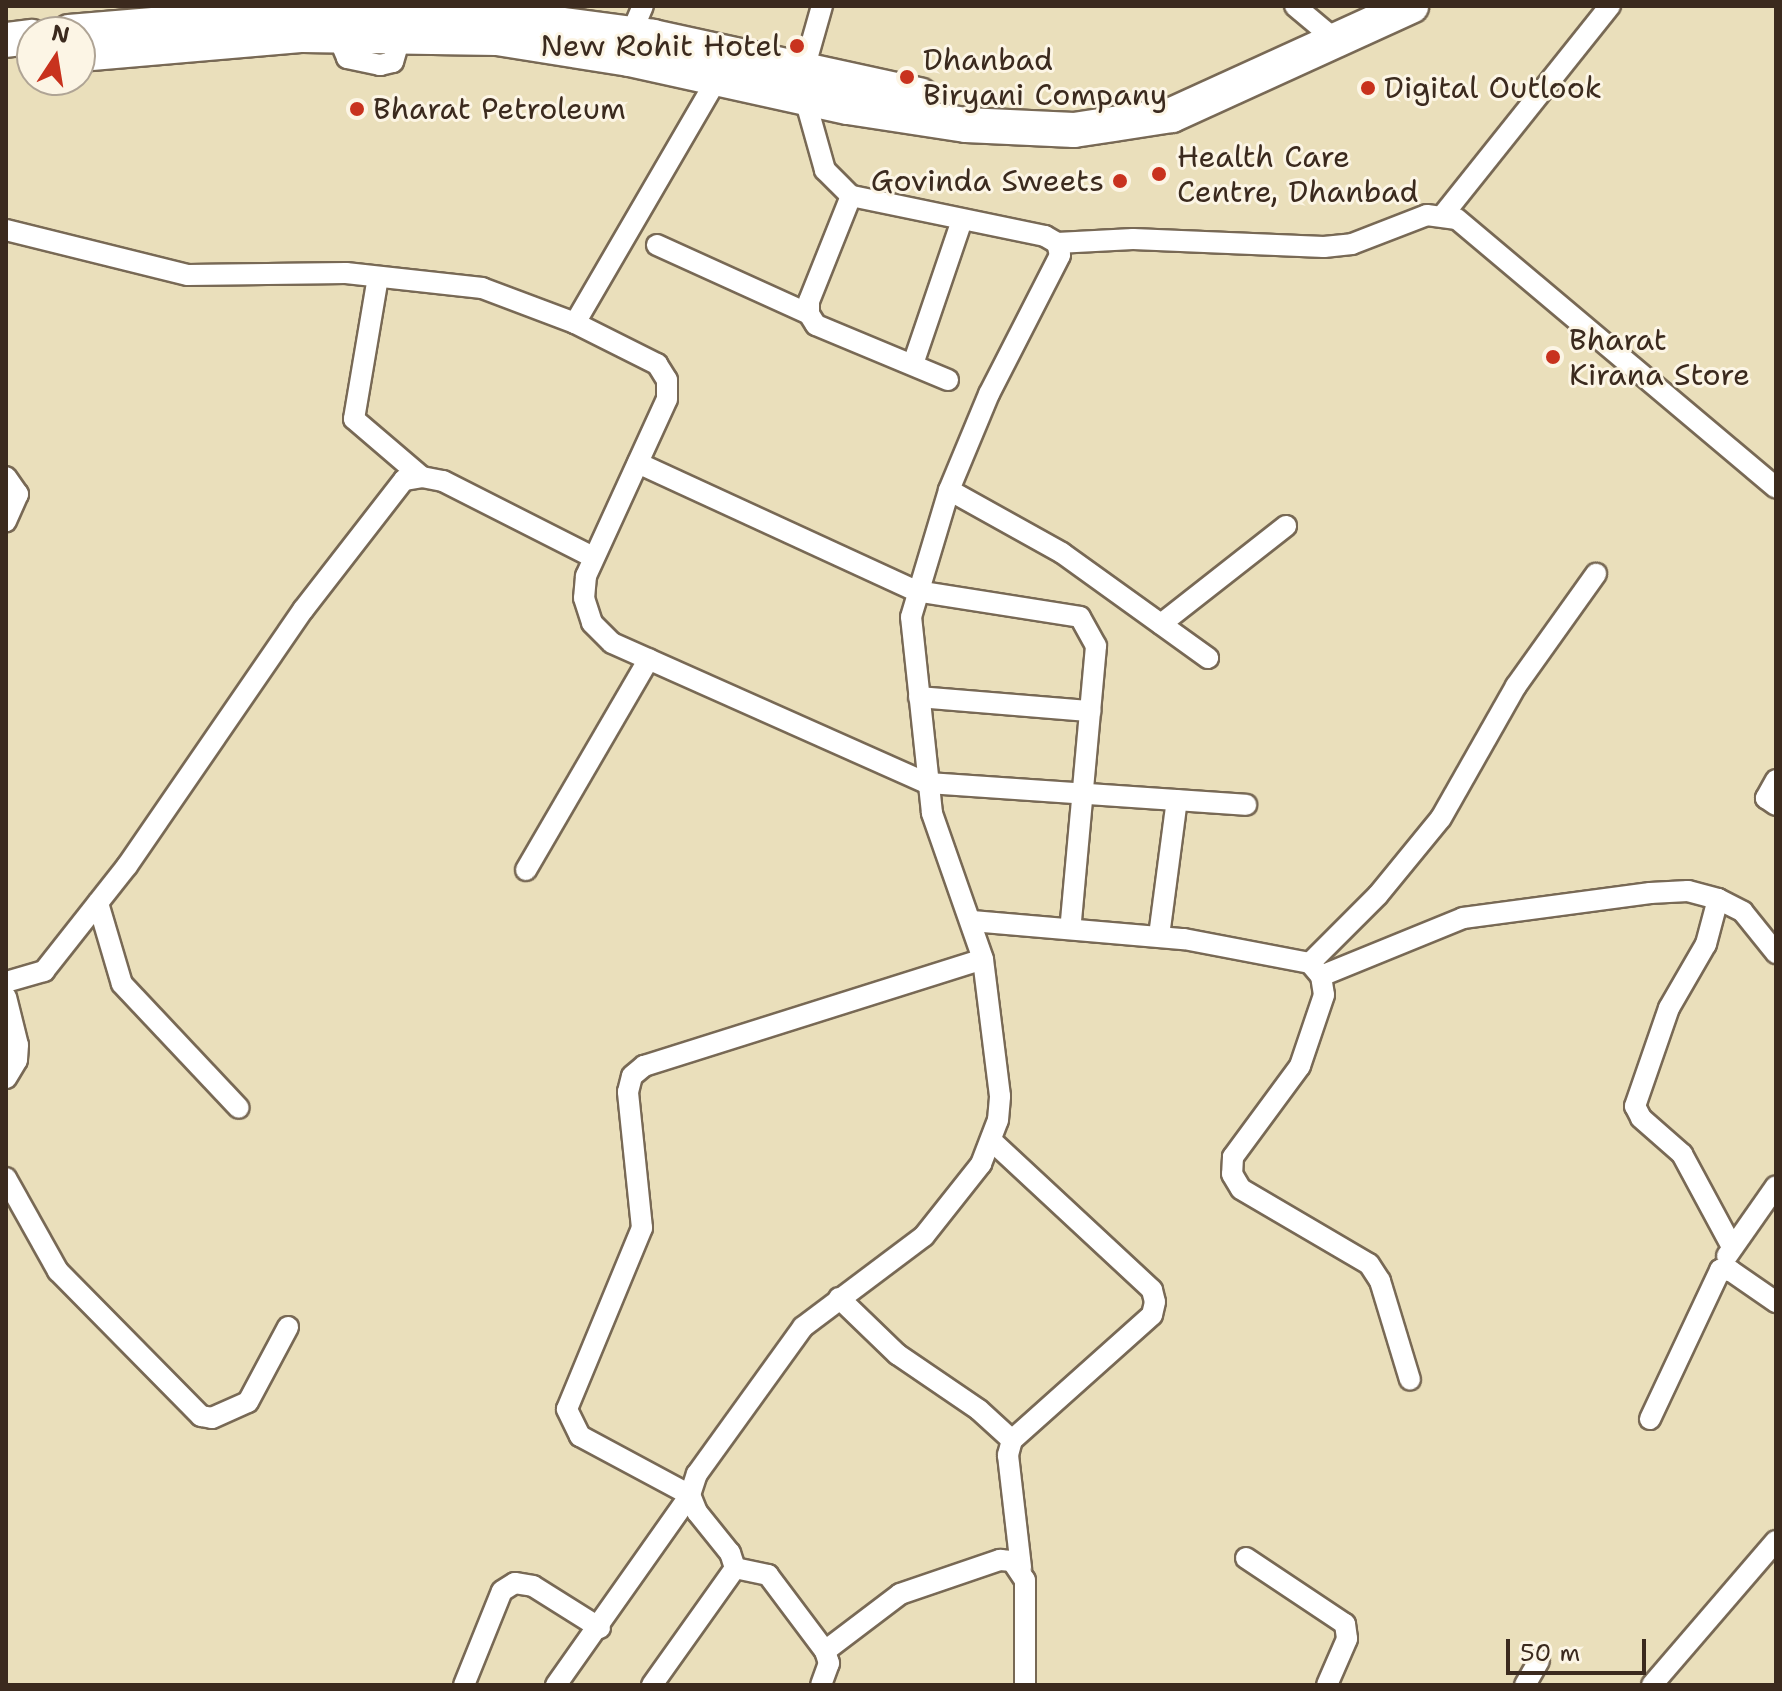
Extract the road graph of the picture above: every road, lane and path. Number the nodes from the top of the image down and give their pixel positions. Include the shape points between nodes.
1 (822, 6) edge
2 (1361, 6) edge
3 (1411, 6) edge
4 (1610, 6) edge
5 (183, 13) edge
6 (637, 20) edge
7 (1318, 25) edge
8 (96, 28) edge
9 (96, 53) edge
10 (717, 79) junction
11 (804, 86) junction
12 (851, 196) junction
13 (1443, 215) junction
14 (961, 223) junction
15 (6, 230) edge
16 (1057, 243) junction
17 (657, 245) dead end
18 (378, 277) junction
19 (809, 314) junction
20 (575, 323) junction
21 (913, 364) junction
22 (948, 380) dead end
23 (638, 463) junction
24 (6, 477) edge
25 (422, 477) junction
26 (1776, 488) edge
27 (949, 490) junction
28 (6, 521) edge
29 (1286, 526) dead end
30 (593, 557) junction
31 (1596, 574) dead end
32 (916, 591) junction
33 (1161, 624) junction
34 (1208, 658) dead end
35 (649, 659) junction
36 (919, 697) junction
37 (1090, 711) junction
38 (1776, 780) edge
39 (927, 783) junction
40 (1083, 794) junction
41 (1177, 800) junction
42 (1246, 805) dead end
43 (1776, 805) edge
44 (526, 870) dead end
45 (1718, 899) junction
46 (98, 903) junction
47 (972, 921) junction
48 (1070, 929) junction
49 (1159, 936) junction
50 (1776, 953) edge
51 (983, 959) junction
52 (1315, 970) junction
53 (6, 982) edge
54 (6, 997) edge
55 (6, 1078) edge
56 (239, 1108) dead end
57 (993, 1142) junction
58 (6, 1178) edge
59 (1776, 1186) edge
60 (1732, 1247) junction
61 (1720, 1270) junction
62 (839, 1298) junction
63 (1776, 1302) edge
64 (288, 1327) dead end
65 (1410, 1380) dead end
66 (1650, 1419) dead end
67 (1012, 1440) junction
68 (690, 1495) junction
69 (1776, 1541) edge
70 (1246, 1558) dead end
71 (735, 1568) junction
72 (1021, 1568) junction
73 (600, 1628) junction
74 (825, 1651) junction
75 (1539, 1661) dead end
76 (464, 1685) edge
77 (556, 1685) edge
78 (652, 1685) edge
79 (821, 1685) edge
80 (1025, 1685) edge
81 (1327, 1685) edge
82 (1525, 1685) edge
83 (1652, 1685) edge

1 - 11 street
2 - 7 highway
3 - 7 highway
4 - 13 street
5 - 6 highway via 409,9
5 - 8 highway
6 - 11 highway
7 - 11 highway via 1185,88 1079,107
9 - 10 highway via 401,34 512,40
10 - 11 highway
10 - 20 street
11 - 12 street via 825,170
12 - 14 street
12 - 19 street via 809,301
13 - 16 street via 1427,215 1352,244 1324,247 1133,239
13 - 26 street via 1468,226
14 - 16 street
14 - 21 street
15 - 18 street via 188,275
16 - 27 street via 1057,268 989,394
17 - 19 street
18 - 20 street via 502,291
18 - 25 street via 354,419
19 - 21 street via 816,325
20 - 23 street via 657,364 667,380 667,399
21 - 22 street
23 - 30 street
23 - 32 street
24 - 28 street via 18,494
25 - 30 street via 443,481
25 - 46 street via 404,480 391,492
27 - 32 street
27 - 33 street via 1062,553
29 - 33 street
30 - 35 street via 584,598 592,623 612,643
31 - 52 street via 1516,686 1434,829
32 - 36 street via 911,643
32 - 37 street via 1080,617 1096,646
33 - 34 street
35 - 39 street
35 - 44 street
36 - 37 street
36 - 39 street
37 - 40 street
38 - 43 street via 1766,798
39 - 40 street
39 - 47 street via 941,844
40 - 41 street
40 - 48 street
41 - 42 street
41 - 49 street
45 - 50 street via 1743,912
45 - 52 street via 1688,891 1650,893 1463,918
45 - 60 street via 1706,944 1669,1008 1635,1106 1641,1118 1682,1154
46 - 53 street via 44,971
46 - 56 street via 122,984
47 - 48 street
47 - 51 street
48 - 49 street
49 - 52 street
51 - 57 street via 1000,1096
51 - 68 street via 644,1066 632,1076 628,1092 642,1228 567,1409 580,1436
52 - 65 street via 1324,995 1300,1066 1233,1157 1232,1174 1241,1189 1369,1264 1380,1281
54 - 55 street via 18,1045 17,1060
57 - 62 street via 924,1236
57 - 67 street via 1152,1290 1155,1302 1152,1315
58 - 64 street via 58,1271 201,1416 212,1418 248,1402
59 - 60 street
60 - 61 street
61 - 63 street via 1731,1271
61 - 66 street
62 - 67 street via 897,1354 979,1410
62 - 68 street via 783,1349 697,1474
67 - 72 street via 1008,1455
68 - 71 street
68 - 73 street
69 - 83 street
70 - 81 street via 1345,1624 1347,1639
71 - 74 street via 768,1575
71 - 78 street via 728,1585
72 - 74 street via 1000,1560 913,1588
72 - 80 street
73 - 76 street via 533,1586 515,1583 502,1591
73 - 77 street
74 - 79 street via 829,1663
75 - 82 street

